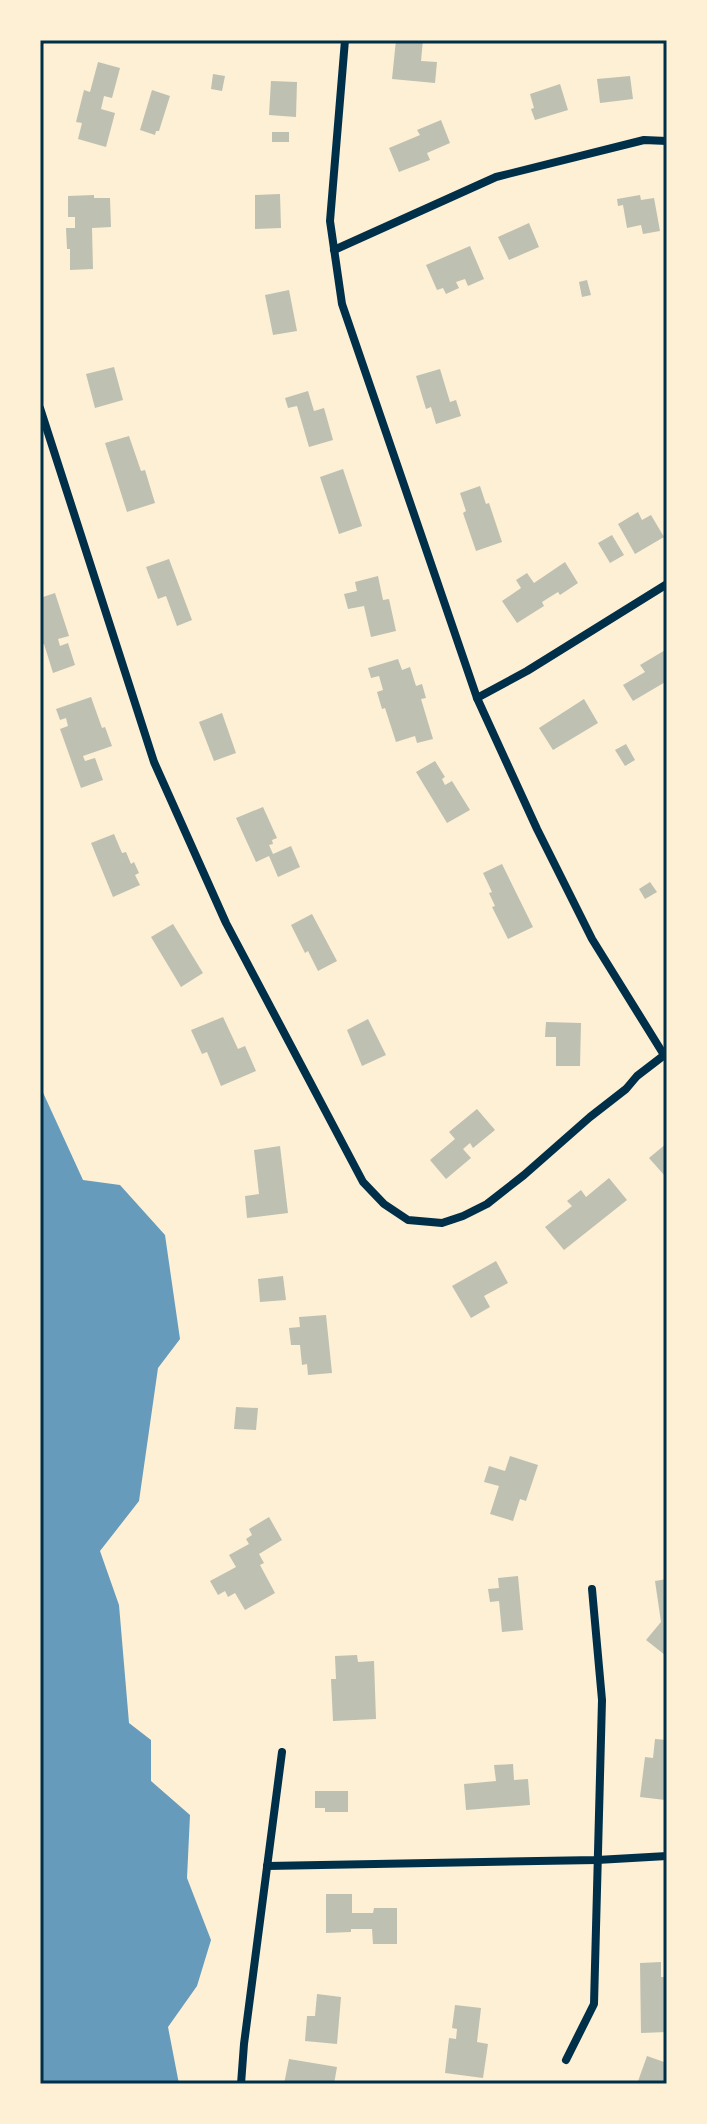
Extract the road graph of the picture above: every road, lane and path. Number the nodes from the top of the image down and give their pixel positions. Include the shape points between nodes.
1 (345, 40) edge
2 (667, 141) edge
3 (334, 250) junction
4 (40, 408) edge
5 (667, 584) edge
6 (477, 698) junction
7 (666, 1054) edge
8 (592, 1589) dead end
9 (282, 1752) dead end
10 (667, 1856) edge
11 (597, 1860) junction
12 (267, 1866) junction
13 (566, 2060) dead end
14 (241, 2084) edge

1 - 3 street via 330,221
2 - 3 street via 644,140 496,177
3 - 6 street via 342,304
4 - 7 street via 154,762 233,936 363,1182 384,1204 408,1220 442,1223 487,1204
5 - 6 street
6 - 7 street via 592,939
8 - 11 street via 602,1700
9 - 12 street
10 - 11 street
11 - 12 street
11 - 13 street via 594,2004
12 - 14 street

